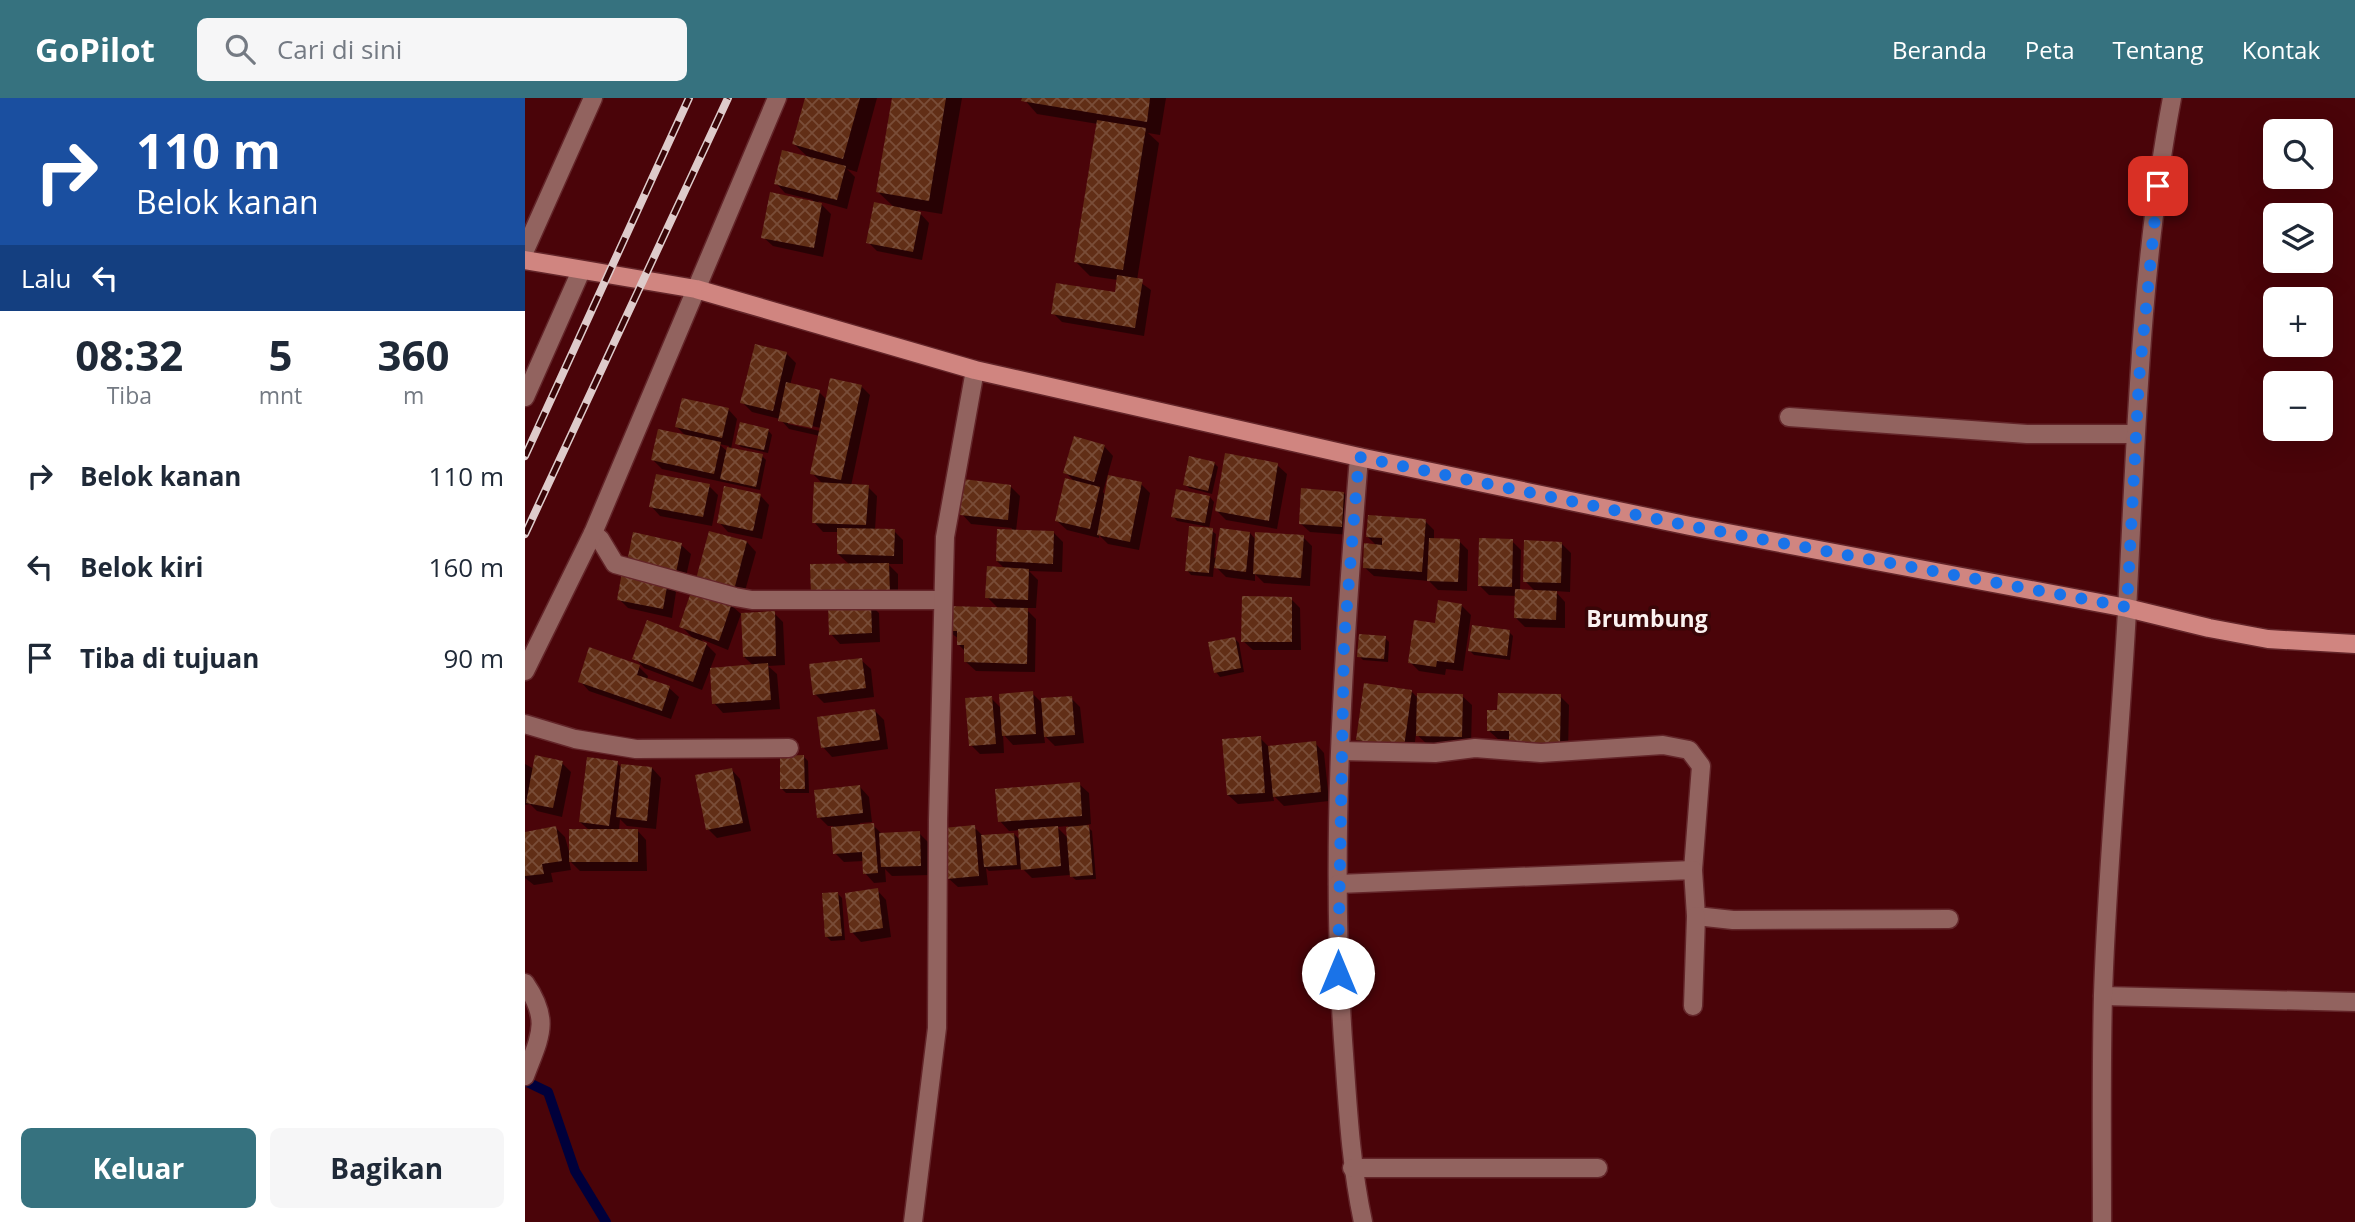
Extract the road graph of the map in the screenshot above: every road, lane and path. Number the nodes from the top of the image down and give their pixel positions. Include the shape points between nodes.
1 (593, 98) edge
2 (777, 98) edge
3 (2172, 98) edge
4 (525, 250) edge
5 (525, 260) edge
6 (581, 271) junction
7 (697, 289) junction
8 (975, 370) junction
9 (525, 397) edge
10 (1789, 417) dead end
11 (2135, 434) junction
12 (1359, 457) junction
13 (593, 533) junction
14 (943, 600) junction
15 (2127, 607) junction
16 (2355, 644) edge
17 (525, 671) edge
18 (525, 724) edge
19 (789, 748) dead end
20 (1341, 751) junction
21 (1693, 870) junction
22 (1338, 884) junction
23 (1696, 916) junction
24 (1949, 919) dead end
25 (525, 983) edge
26 (2103, 996) junction
27 (2355, 1002) edge
28 (1693, 1006) dead end
29 (525, 1076) edge
30 (1352, 1168) junction
31 (1598, 1168) dead end
32 (913, 1222) edge
33 (1363, 1222) edge
34 (2102, 1222) edge

1 - 4 street
2 - 7 street
3 - 11 street via 2161,158
5 - 6 street
6 - 7 street
6 - 9 street
7 - 8 street
7 - 13 street
8 - 12 street
8 - 14 street via 945,537
10 - 11 street via 2027,434
11 - 15 street
12 - 15 street via 1690,526
12 - 20 street via 1344,642
13 - 14 street via 615,564 735,597
13 - 17 street
14 - 32 street via 937,1028
15 - 16 street via 2268,639
15 - 26 street
18 - 19 street via 575,739 636,749
20 - 21 street via 1435,753 1475,748 1541,753 1663,745 1689,750 1701,766
20 - 22 street
21 - 22 street
21 - 23 street
22 - 30 street via 1338,973
23 - 24 street via 1733,920
23 - 28 street
25 - 29 street via 540,1007 541,1033
26 - 27 street
26 - 34 street
30 - 31 street
30 - 33 street

